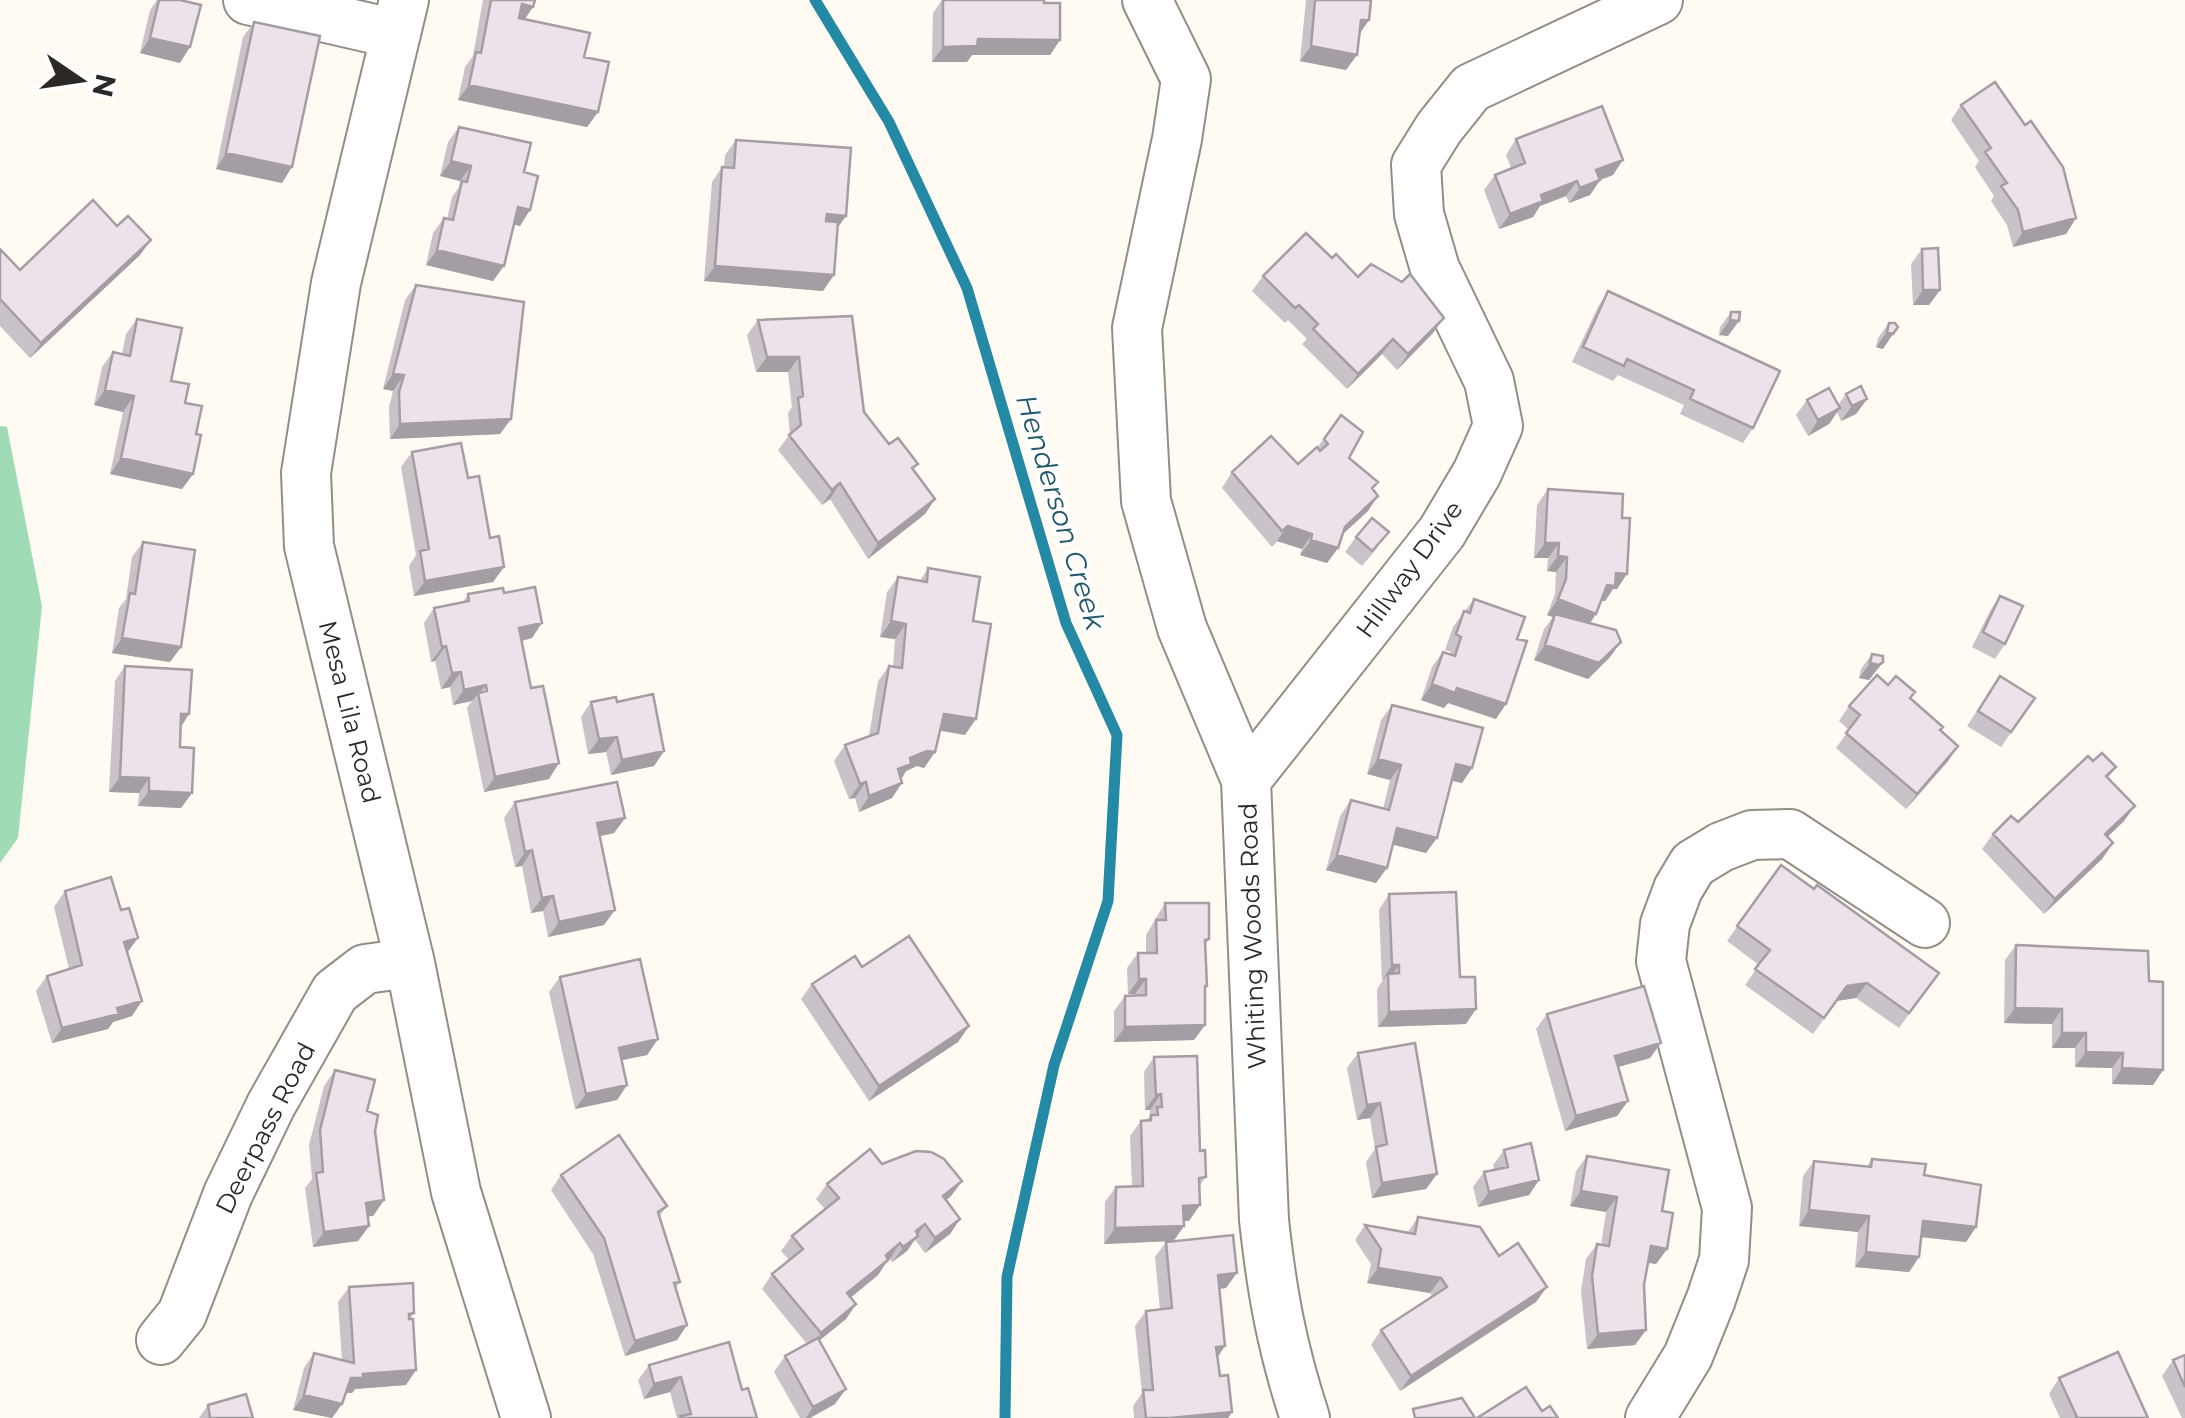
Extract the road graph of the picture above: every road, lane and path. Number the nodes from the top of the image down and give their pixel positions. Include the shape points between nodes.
1 (248, 0) edge
2 (1148, 0) edge
3 (1658, 0) edge
4 (400, 17) edge
5 (1246, 780) junction
6 (1925, 922) dead end
7 (410, 963) junction
8 (161, 1340) dead end
9 (526, 1418) edge
10 (1305, 1418) edge
11 (1650, 1418) edge

1 - 4 street
2 - 5 street, Whiting Woods Road via 1186,79 1138,328 1146,501 1182,628
3 - 5 street, Hillway Drive via 1471,88 1416,165 1419,214 1435,268 1489,381 1498,426 1442,532
4 - 7 street, Mesa Lila Road via 336,283 306,472 309,546
5 - 10 street, Whiting Woods Road via 1264,1220 1283,1350
6 - 11 street via 1790,834 1752,835 1721,847 1694,864 1678,889 1661,961 1727,1208 1724,1260 1688,1356
7 - 8 street, Deerpass Road via 365,969 335,992 228,1194 182,1314
7 - 9 street, Mesa Lila Road via 456,1192

